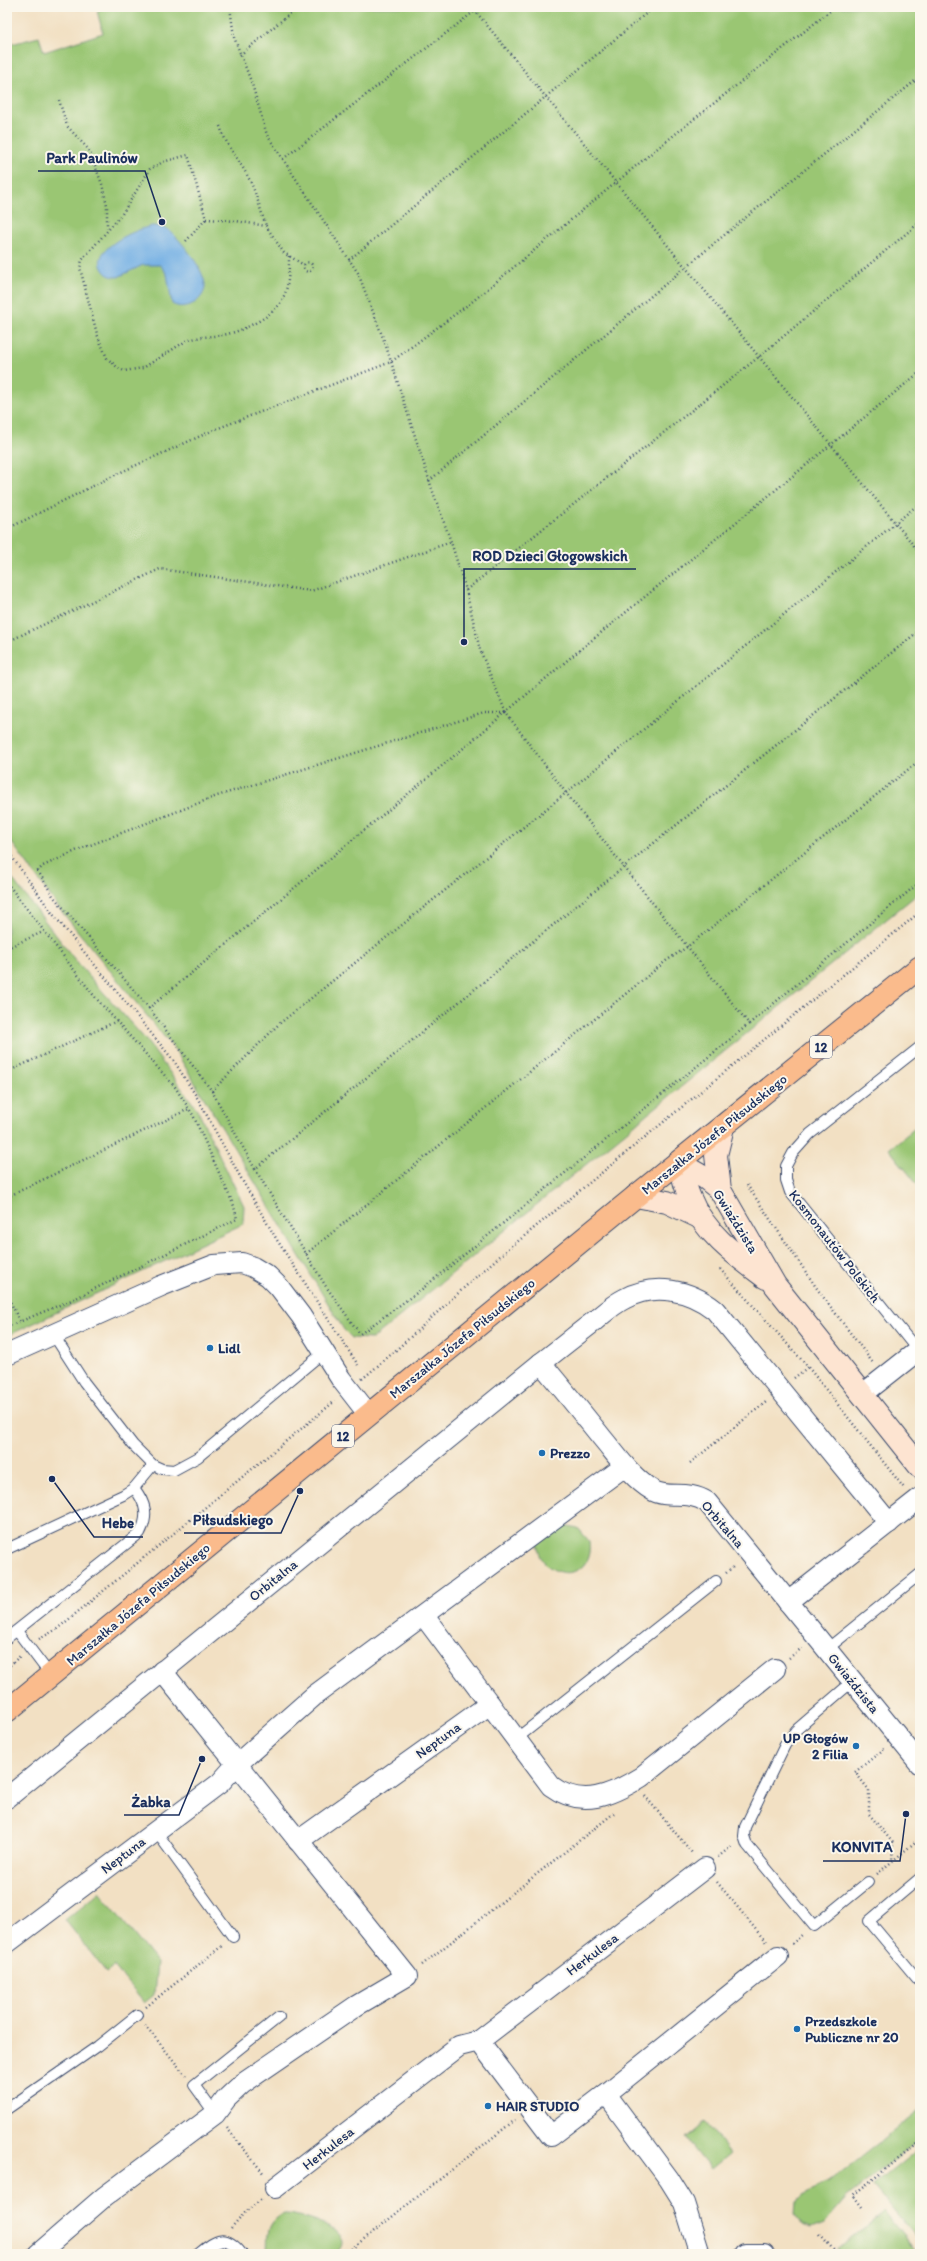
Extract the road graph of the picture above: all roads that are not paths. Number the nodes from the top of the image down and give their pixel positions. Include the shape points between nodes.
1 (920, 967) edge
2 (920, 1047) edge
3 (723, 1127) junction
4 (679, 1163) junction
5 (720, 1190) junction
6 (636, 1196) junction
7 (701, 1218) junction
8 (775, 1285) junction
9 (52, 1334) junction
10 (919, 1350) edge
11 (324, 1352) junction
12 (7, 1355) edge
13 (541, 1363) junction
14 (863, 1394) junction
15 (369, 1415) junction
16 (153, 1465) junction
17 (625, 1466) junction
18 (920, 1467) edge
19 (134, 1488) junction
20 (913, 1494) edge
21 (888, 1523) junction
22 (7, 1549) edge
23 (920, 1574) edge
24 (716, 1581) road end
25 (788, 1602) junction
26 (424, 1616) junction
27 (17, 1631) junction
28 (7, 1638) edge
29 (822, 1643) junction
30 (775, 1669) road end
31 (162, 1671) junction
32 (51, 1676) junction
33 (853, 1681) junction
34 (490, 1704) junction
35 (7, 1712) edge
36 (516, 1739) junction
37 (918, 1758) edge
38 (236, 1765) junction
39 (7, 1798) edge
40 (155, 1830) junction
41 (298, 1841) junction
42 (705, 1868) road end
43 (920, 1878) edge
44 (868, 1882) road end
45 (233, 1937) road end
46 (7, 1943) edge
47 (778, 1956) road end
48 (920, 1982) edge
49 (137, 2014) road end
50 (279, 2018) dead end
51 (479, 2041) junction
52 (606, 2094) junction
53 (7, 2109) edge
54 (215, 2114) junction
55 (275, 2188) road end
56 (38, 2254) edge
57 (198, 2254) edge
58 (242, 2254) edge
59 (700, 2254) edge
60 (745, 2254) edge
61 (764, 2254) edge

1 - 3 main road, Marszałka Józefa Piłsudskiego / 12
2 - 10 lane, Kosmonautów Polskich via 810,1134 793,1153 786,1166 786,1180 790,1192
3 - 4 main road, Marszałka Józefa Piłsudskiego / 12
3 - 5 street via 716,1155
4 - 5 street, Gwiaździsta
4 - 6 main road, Marszałka Józefa Piłsudskiego / 12
4 - 7 street, Gwiaździsta via 690,1200
5 - 8 street, Gwiaździsta
6 - 7 street via 667,1202
6 - 15 main road, Marszałka Józefa Piłsudskiego / 12
7 - 8 street, Gwiaździsta via 731,1251
8 - 14 street, Gwiaździsta
9 - 11 street via 214,1265 242,1263 268,1276 279,1287
9 - 12 street
9 - 16 lane via 84,1382 133,1445
10 - 14 street, Kosmonautów Polskich
11 - 15 street
11 - 16 lane via 186,1465 174,1470
13 - 17 street, Orbitalna
13 - 21 street, Orbitalna via 623,1299 643,1291 668,1290 702,1300 715,1310
13 - 31 street, Orbitalna
14 - 18 street, Gwiaździsta
15 - 32 main road, Marszałka Józefa Piłsudskiego / 12
16 - 19 lane
17 - 25 street, Orbitalna via 653,1491 698,1496 707,1502
17 - 26 street, Neptuna
19 - 22 lane
19 - 27 lane via 145,1506 145,1525 140,1533
20 - 21 street
21 - 25 street
23 - 29 lane
24 - 36 lane
25 - 29 street, Gwiaździsta
26 - 34 street
26 - 38 street, Neptuna via 315,1695
27 - 28 lane
27 - 32 lane
29 - 33 street, Gwiaździsta
30 - 36 street via 633,1782 606,1796 590,1798 560,1792 551,1786
31 - 38 street
31 - 39 street, Orbitalna
32 - 35 main road, Marszałka Józefa Piłsudskiego / 12
33 - 37 street, Gwiaździsta
33 - 44 lane via 796,1730 745,1827 744,1836 747,1845 814,1926
34 - 36 street
34 - 41 street, Neptuna
38 - 40 street, Neptuna via 220,1783
38 - 41 street
40 - 45 lane
40 - 46 street, Neptuna
41 - 54 street via 407,1976 356,2006 242,2084
42 - 51 street, Herkulesa
43 - 48 lane via 869,1922
47 - 52 street
49 - 53 lane via 98,2046
50 - 54 lane via 194,2085
51 - 52 street via 551,2136
51 - 55 street, Herkulesa via 459,2046
52 - 59 street via 684,2203
54 - 56 street via 104,2197
57 - 58 lane via 215,2242 226,2240
60 - 61 street

